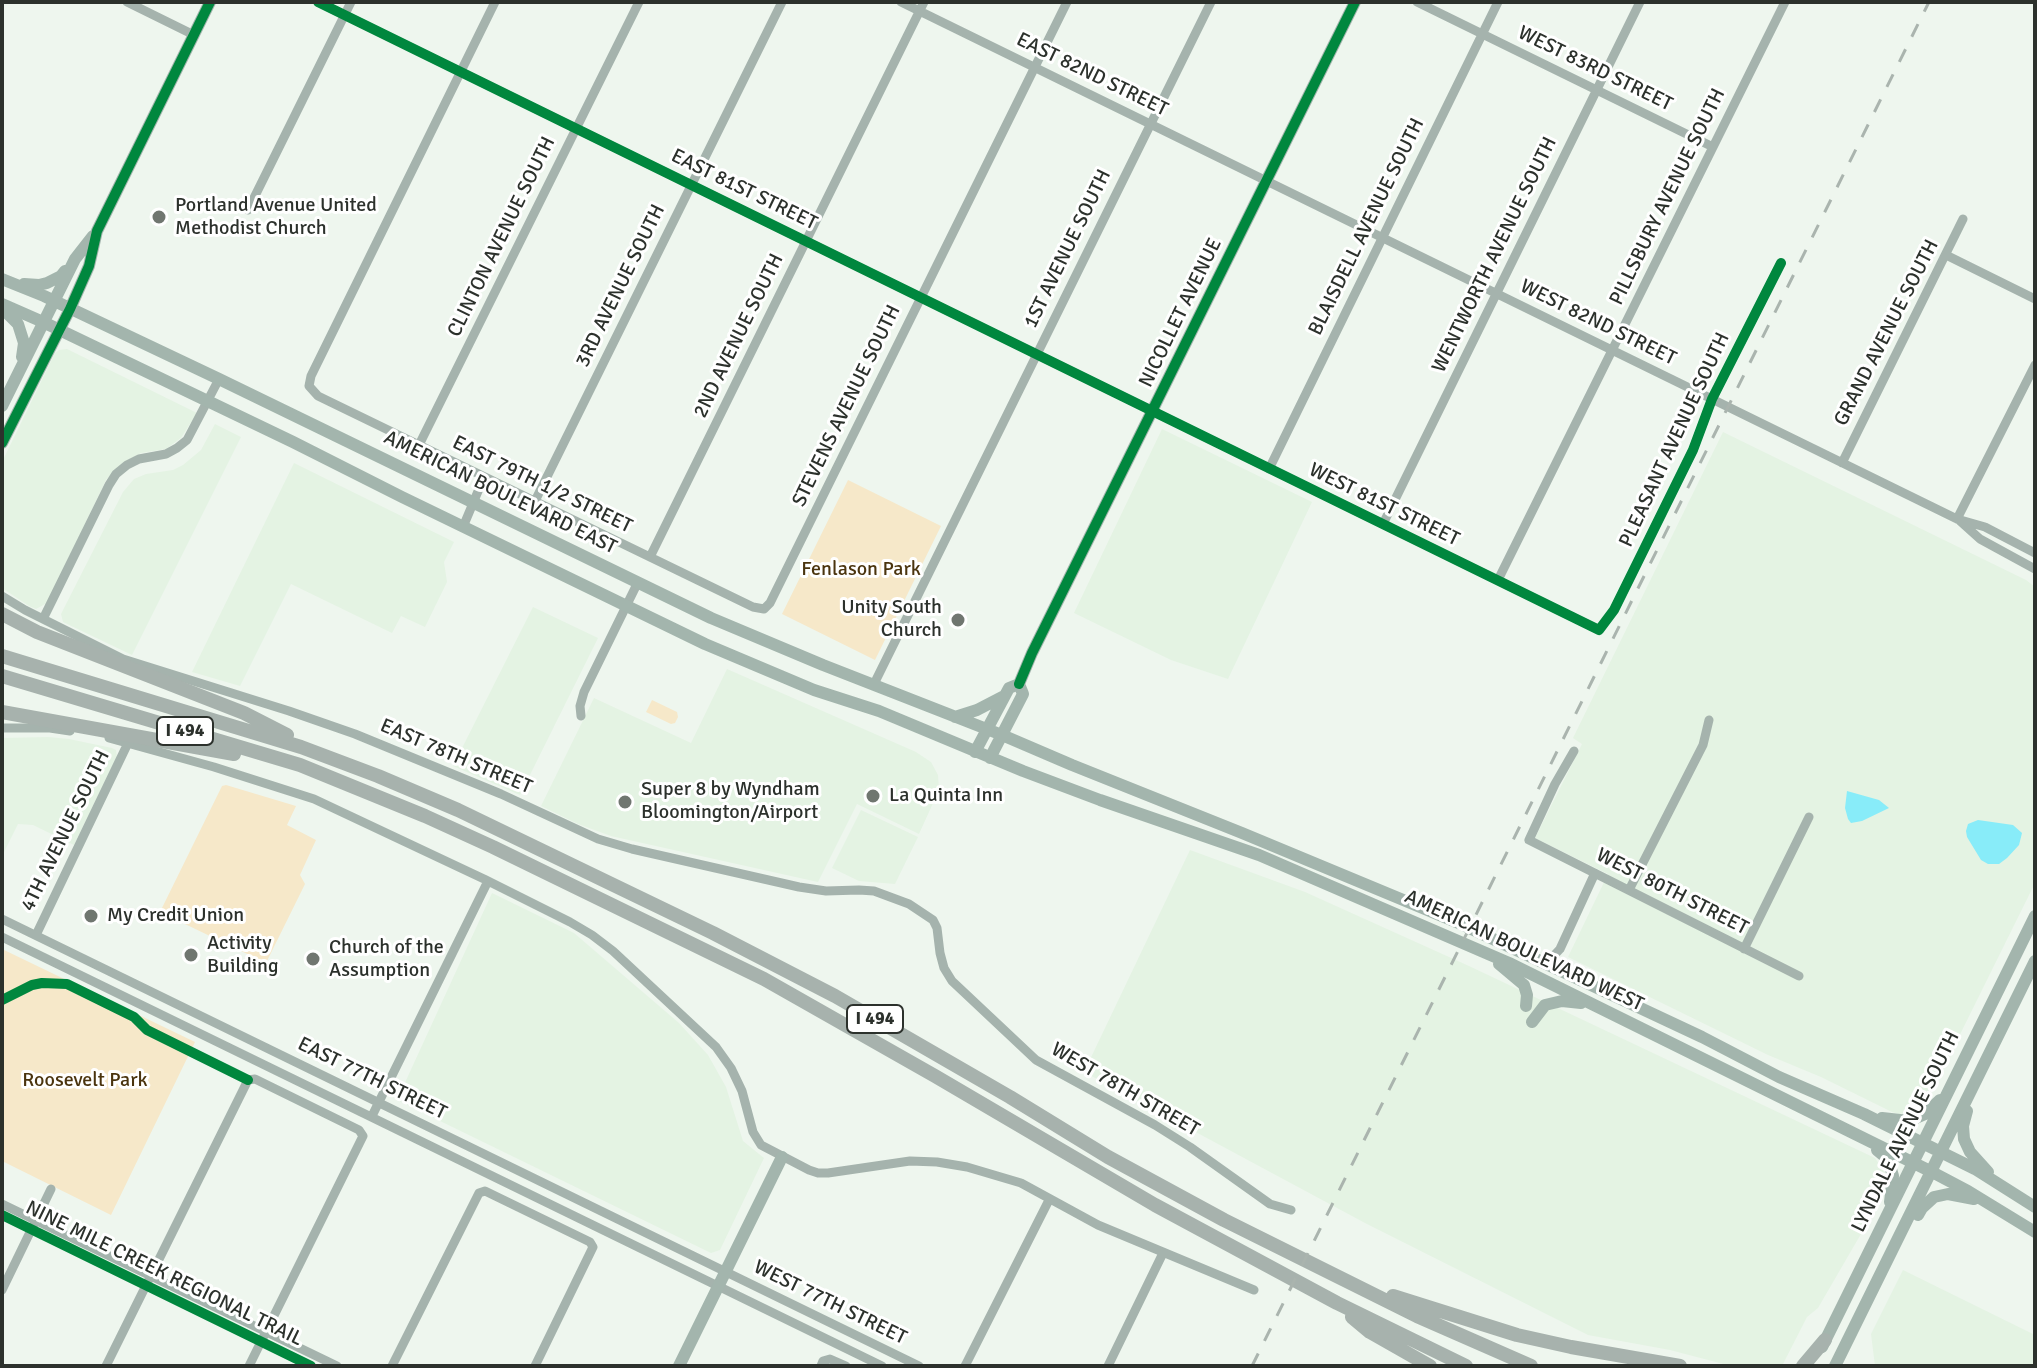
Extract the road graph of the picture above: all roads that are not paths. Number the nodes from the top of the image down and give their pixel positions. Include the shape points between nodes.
1 (127, 2) edge
2 (210, 2) edge
3 (318, 2) edge
4 (351, 2) edge
5 (495, 2) edge
6 (639, 2) edge
7 (782, 2) edge
8 (901, 2) edge
9 (1067, 2) edge
10 (1211, 2) edge
11 (1355, 2) edge
12 (1417, 2) edge
13 (1498, 2) edge
14 (1640, 2) edge
15 (1785, 2) edge
16 (922, 6) edge
17 (345, 15) junction
18 (1482, 34) junction
19 (194, 35) junction
20 (1035, 67) junction
21 (461, 72) junction
22 (1597, 90) junction
23 (1150, 124) junction
24 (576, 128) junction
25 (1713, 147) junction
26 (1266, 181) junction
27 (691, 185) junction
28 (248, 210) dead end
29 (1963, 219) dead end
30 (97, 231) junction
31 (1381, 237) junction
32 (805, 241) junction
33 (1946, 255) junction
34 (75, 259) junction
35 (1781, 263) dead end
36 (5, 280) edge
37 (1496, 293) junction
38 (921, 297) junction
39 (2035, 299) edge
40 (54, 301) junction
41 (2, 306) edge
42 (70, 309) junction
43 (43, 322) junction
44 (60, 330) junction
45 (1612, 350) junction
46 (1037, 354) junction
47 (2035, 365) edge
48 (19, 370) junction
49 (219, 379) junction
50 (1712, 399) junction
51 (208, 401) junction
52 (2, 406) edge
53 (274, 406) junction
54 (1152, 412) junction
55 (304, 421) junction
56 (263, 428) junction
57 (293, 442) junction
58 (2, 443) edge
59 (419, 445) junction
60 (1842, 463) junction
61 (1269, 469) junction
62 (484, 477) junction
63 (535, 501) junction
64 (472, 502) junction
65 (1957, 519) junction
66 (1383, 524) junction
67 (463, 527) junction
68 (2035, 553) edge
69 (650, 557) junction
70 (2035, 569) edge
71 (1498, 580) junction
72 (638, 582) junction
73 (2, 596) edge
74 (626, 606) junction
75 (764, 609) joint
76 (2, 614) edge
77 (43, 619) junction
78 (1599, 630) joint
79 (2, 656) edge
80 (823, 665) junction
81 (2, 676) edge
82 (874, 684) junction
83 (1019, 684) junction
84 (814, 690) junction
85 (1004, 696) junction
86 (2, 712) edge
87 (581, 716) dead end
88 (955, 717) junction
89 (1709, 720) dead end
90 (2, 728) edge
91 (986, 730) junction
92 (1002, 735) junction
93 (128, 743) junction
94 (1574, 751) dead end
95 (975, 752) junction
96 (990, 758) junction
97 (334, 759) junction
98 (300, 765) junction
99 (1143, 793) junction
100 (1135, 812) junction
101 (1809, 817) dead end
102 (1595, 873) junction
103 (488, 881) junction
104 (1629, 890) junction
105 (909, 904) joint
106 (2035, 916) edge
107 (2, 919) edge
108 (36, 935) junction
109 (2, 937) edge
110 (1477, 949) junction
111 (1744, 949) junction
112 (2035, 961) edge
113 (1552, 967) junction
114 (1799, 976) dead end
115 (1592, 1005) junction
116 (1526, 1006) dead end
117 (1532, 1022) dead end
118 (1946, 1095) junction
119 (1966, 1101) junction
120 (379, 1103) junction
121 (1864, 1114) junction
122 (372, 1116) junction
123 (1855, 1134) junction
124 (1922, 1143) junction
125 (1941, 1153) junction
126 (782, 1157) junction
127 (1913, 1163) junction
128 (1932, 1172) junction
129 (499, 1179) junction
130 (1998, 1183) junction
131 (51, 1189) dead end
132 (1049, 1200) junction
133 (2, 1204) edge
134 (1993, 1206) junction
135 (2035, 1207) edge
136 (597, 1209) junction
137 (1291, 1210) dead end
138 (1888, 1213) junction
139 (36, 1221) junction
140 (2035, 1232) edge
141 (1900, 1236) junction
142 (1163, 1253) junction
143 (725, 1272) junction
144 (1328, 1273) junction
145 (151, 1275) junction
146 (718, 1287) junction
147 (2, 1290) edge
148 (1254, 1290) dead end
149 (1337, 1303) junction
150 (266, 1331) junction
151 (1825, 1340) junction
152 (822, 1364) edge
153 (106, 1366) edge
154 (249, 1366) edge
155 (337, 1366) edge
156 (392, 1366) edge
157 (535, 1366) edge
158 (679, 1366) edge
159 (846, 1366) edge
160 (882, 1366) edge
161 (919, 1366) edge
162 (965, 1366) edge
163 (1108, 1366) edge
164 (1430, 1366) edge
165 (1466, 1366) edge
166 (1531, 1366) edge
167 (1680, 1366) edge
168 (1803, 1366) edge
169 (1811, 1366) edge
170 (1835, 1366) edge

1 - 19 street
2 - 19 main road
3 - 17 street, EAST 81ST STREET
4 - 17 street
5 - 21 street
6 - 24 street, CLINTON AVENUE SOUTH
7 - 27 street, 3RD AVENUE SOUTH
8 - 16 street, EAST 82ND STREET
9 - 20 street, STEVENS AVENUE SOUTH
10 - 23 street, 1ST AVENUE SOUTH
11 - 26 main road, NICOLLET AVENUE
12 - 18 street, WEST 83RD STREET
13 - 18 street, BLAISDELL AVENUE SOUTH
14 - 22 street, WENTWORTH AVENUE SOUTH
15 - 25 street, PILLSBURY AVENUE SOUTH
16 - 20 street, EAST 82ND STREET
16 - 32 street, 2ND AVENUE SOUTH
17 - 21 street, EAST 81ST STREET
17 - 28 street
18 - 22 street, WEST 83RD STREET
18 - 31 street, BLAISDELL AVENUE SOUTH
19 - 30 main road
20 - 23 street, EAST 82ND STREET
20 - 38 street, STEVENS AVENUE SOUTH
21 - 24 street, EAST 81ST STREET
21 - 59 street, EAST 79TH 1/2 STREET via 309,386 318,396
22 - 25 street, WEST 83RD STREET
22 - 37 street, WENTWORTH AVENUE SOUTH
23 - 26 street, EAST 82ND STREET
23 - 46 street, 1ST AVENUE SOUTH
24 - 27 street, EAST 81ST STREET
24 - 59 street, CLINTON AVENUE SOUTH
25 - 45 street, PILLSBURY AVENUE SOUTH
26 - 31 street, WEST 82ND STREET
26 - 54 main road, NICOLLET AVENUE
27 - 32 street, EAST 81ST STREET
27 - 63 street, 3RD AVENUE SOUTH
29 - 33 street, GRAND AVENUE SOUTH
30 - 34 main road
30 - 42 main road
31 - 37 street, WEST 82ND STREET
31 - 61 street, BLAISDELL AVENUE SOUTH
32 - 38 street, EAST 81ST STREET
32 - 69 street, 2ND AVENUE SOUTH
33 - 39 street
33 - 60 street, GRAND AVENUE SOUTH
34 - 36 main road via 47,283
34 - 40 main road
35 - 50 street, PLEASANT AVENUE SOUTH
36 - 40 main road, AMERICAN BOULEVARD EAST
37 - 45 street, WEST 82ND STREET
37 - 66 street, WENTWORTH AVENUE SOUTH
38 - 46 street, EAST 81ST STREET
38 - 75 street, STEVENS AVENUE SOUTH
40 - 42 main road, AMERICAN BOULEVARD EAST
40 - 43 main road
41 - 43 main road
41 - 48 main road via 22,333
42 - 44 main road
42 - 49 main road, AMERICAN BOULEVARD EAST
43 - 44 main road
43 - 48 main road
44 - 51 main road
44 - 58 main road
45 - 50 street, WEST 82ND STREET
45 - 71 street, PILLSBURY AVENUE SOUTH
46 - 54 street, EAST 81ST STREET
46 - 82 street, 1ST AVENUE SOUTH
47 - 65 street
48 - 52 main road
49 - 51 street
49 - 53 main road, AMERICAN BOULEVARD EAST
50 - 60 street, WEST 82ND STREET
50 - 78 street, PLEASANT AVENUE SOUTH via 1693,450 1614,610
51 - 56 main road
51 - 77 street via 177,448 139,459 116,474
53 - 55 main road, AMERICAN BOULEVARD EAST
53 - 56 main road
54 - 61 street, WEST 81ST STREET
54 - 83 main road, NICOLLET AVENUE
55 - 57 main road
55 - 64 main road, AMERICAN BOULEVARD EAST
56 - 57 main road
57 - 67 main road
59 - 62 street, EAST 79TH 1/2 STREET
60 - 65 street, WEST 82ND STREET
61 - 66 street, WEST 81ST STREET
62 - 63 street, EAST 79TH 1/2 STREET
62 - 64 street
63 - 69 street, EAST 79TH 1/2 STREET
64 - 67 street
64 - 72 main road, AMERICAN BOULEVARD EAST
65 - 68 street, WEST 82ND STREET
65 - 70 street, WEST 82ND STREET via 1980,539
66 - 71 street, WEST 81ST STREET
67 - 74 main road
69 - 75 street, EAST 79TH 1/2 STREET
71 - 78 street, WEST 81ST STREET
72 - 74 street
72 - 80 main road, AMERICAN BOULEVARD EAST
73 - 77 street, EAST 78TH STREET
74 - 84 main road
74 - 87 street via 584,692
76 - 97 highway via 244,713
77 - 105 street, EAST 78TH STREET via 123,659 355,734 598,839 799,887 874,891
79 - 97 highway, I 494
80 - 82 main road, AMERICAN BOULEVARD EAST
80 - 84 main road
81 - 98 highway, I 494
82 - 88 main road, AMERICAN BOULEVARD EAST
83 - 85 main road, NICOLLET AVENUE
83 - 92 main road, NICOLLET AVENUE via 1023,694
84 - 95 main road
85 - 88 main road
85 - 91 main road, NICOLLET AVENUE
86 - 98 highway
88 - 91 main road, AMERICAN BOULEVARD EAST
89 - 104 street via 1703,745
90 - 93 street via 84,732
91 - 92 main road, AMERICAN BOULEVARD WEST
91 - 95 main road, NICOLLET AVENUE
92 - 96 main road, NICOLLET AVENUE
92 - 99 main road, AMERICAN BOULEVARD WEST
93 - 103 street via 314,799
93 - 108 street, 4TH AVENUE SOUTH
94 - 102 street, WEST 80TH STREET via 1529,840
95 - 96 main road, AMERICAN BOULEVARD WEST
96 - 100 main road, AMERICAN BOULEVARD WEST
97 - 144 highway, I 494 via 458,810 835,996 1108,1157
98 - 149 highway, I 494 via 493,847 764,979 1155,1205
99 - 100 main road
99 - 113 main road, AMERICAN BOULEVARD WEST via 1440,915
100 - 110 main road, AMERICAN BOULEVARD WEST via 1259,855
101 - 111 street
102 - 104 street, WEST 80TH STREET
102 - 113 street
103 - 120 street
103 - 126 street via 592,935 702,1032 731,1068 757,1139
104 - 111 street, WEST 80TH STREET
105 - 137 street, WEST 78TH STREET via 933,920 952,981 1036,1060 1167,1132 1270,1204
106 - 118 main road, LYNDALE AVENUE SOUTH
107 - 108 street, EAST 77TH STREET
108 - 120 street, EAST 77TH STREET
109 - 122 street, EAST 77TH STREET
110 - 115 main road, AMERICAN BOULEVARD WEST
110 - 116 main road via 1524,985
111 - 114 street, WEST 80TH STREET
112 - 119 main road, LYNDALE AVENUE SOUTH
113 - 121 main road, AMERICAN BOULEVARD WEST
115 - 117 main road via 1545,1005
115 - 123 main road, AMERICAN BOULEVARD WEST
118 - 121 main road via 1909,1121
118 - 124 main road, LYNDALE AVENUE SOUTH
119 - 125 main road, LYNDALE AVENUE SOUTH
119 - 130 main road via 1964,1139
120 - 122 street
120 - 136 street, EAST 77TH STREET
121 - 124 main road, AMERICAN BOULEVARD WEST
122 - 129 street, EAST 77TH STREET
123 - 127 main road, AMERICAN BOULEVARD WEST
123 - 138 main road via 1888,1159 1893,1176
124 - 125 main road, AMERICAN BOULEVARD WEST
124 - 127 main road, LYNDALE AVENUE SOUTH
125 - 128 main road, LYNDALE AVENUE SOUTH
125 - 130 main road, AMERICAN BOULEVARD WEST
126 - 132 street via 818,1173 937,1162 1021,1183
126 - 143 main road
127 - 128 main road, AMERICAN BOULEVARD WEST
127 - 138 main road, LYNDALE AVENUE SOUTH
128 - 134 main road, AMERICAN BOULEVARD WEST
128 - 141 main road, LYNDALE AVENUE SOUTH
129 - 136 street via 519,1183 590,1217
129 - 146 street, EAST 77TH STREET
130 - 135 main road, AMERICAN BOULEVARD WEST
131 - 139 street
132 - 142 street
132 - 162 street
133 - 139 street
134 - 140 main road, AMERICAN BOULEVARD WEST
134 - 141 main road via 1948,1194 1934,1197
136 - 143 street, EAST 77TH STREET
138 - 151 main road, LYNDALE AVENUE SOUTH
139 - 145 street
139 - 147 street
141 - 170 main road, LYNDALE AVENUE SOUTH
142 - 148 street
142 - 163 street
143 - 146 main road
143 - 161 street, WEST 77TH STREET
144 - 166 highway, I 494
144 - 167 highway via 1517,1335
145 - 150 street
145 - 150 street via 248,1080 308,1104 363,1136
145 - 153 street
146 - 158 main road
146 - 160 street, WEST 77TH STREET
149 - 164 highway via 1370,1332
149 - 165 highway, I 494
150 - 154 street
150 - 155 street
151 - 168 highway
151 - 169 main road, LYNDALE AVENUE SOUTH
152 - 159 street via 830,1359
156 - 157 street via 479,1193 485,1191 593,1247

